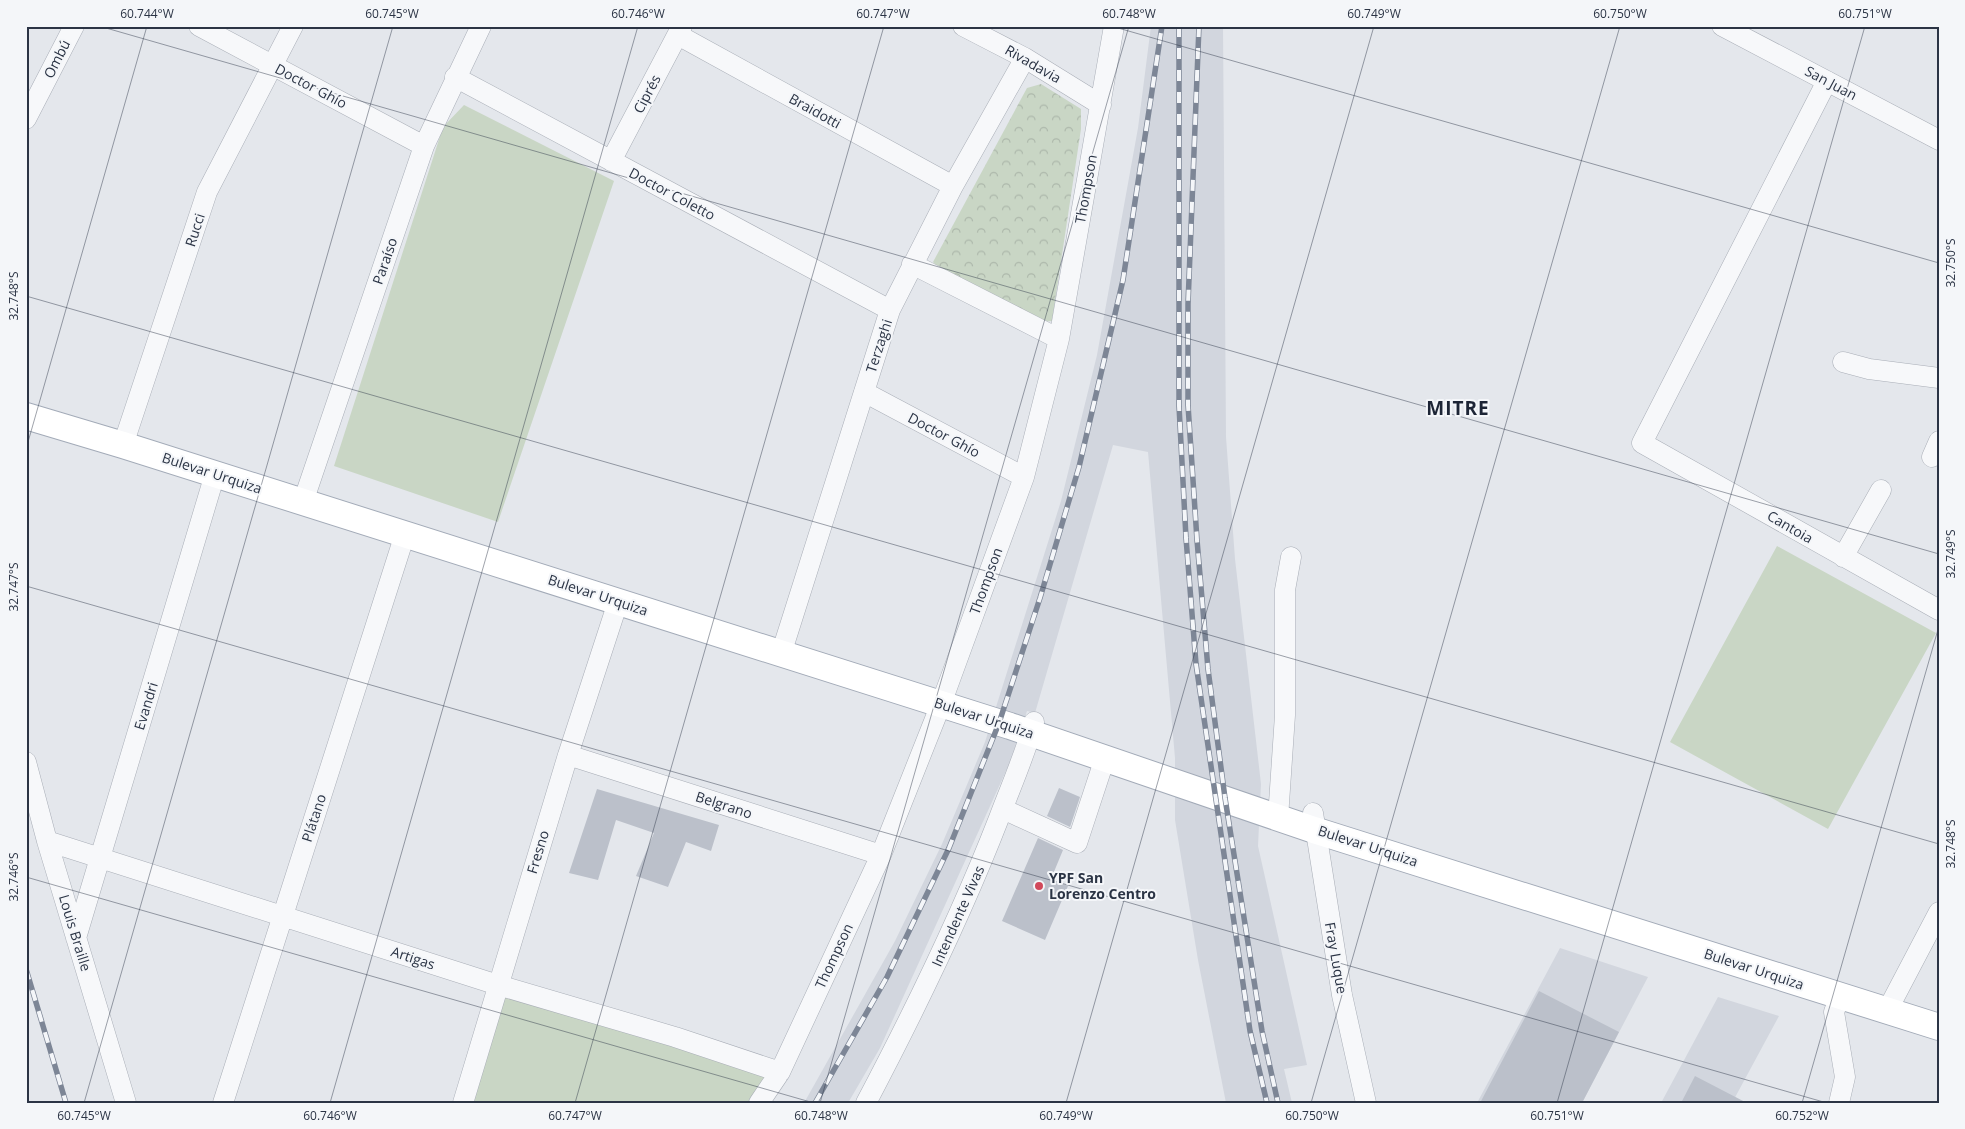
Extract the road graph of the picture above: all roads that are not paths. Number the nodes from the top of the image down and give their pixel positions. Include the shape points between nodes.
1 (74, 26) edge
2 (199, 26) edge
3 (293, 26) edge
4 (481, 26) edge
5 (963, 26) edge
6 (1114, 26) edge
7 (1722, 26) edge
8 (680, 31) edge
9 (1025, 58) junction
10 (273, 65) junction
11 (455, 77) junction
12 (1827, 81) junction
13 (1101, 105) junction
14 (26, 119) edge
15 (1939, 140) edge
16 (424, 146) junction
17 (611, 161) junction
18 (953, 186) junction
19 (912, 264) junction
20 (890, 310) junction
21 (1059, 339) junction
22 (1843, 362) dead end
23 (1939, 378) edge
24 (864, 392) junction
25 (26, 403) edge
26 (26, 416) edge
27 (124, 440) junction
28 (215, 474) junction
29 (1024, 477) junction
30 (1880, 490) dead end
31 (305, 497) junction
32 (405, 534) junction
33 (1291, 557) dead end
34 (1843, 557) junction
35 (618, 602) junction
36 (1939, 610) edge
37 (783, 649) junction
38 (943, 699) junction
39 (1033, 728) junction
40 (568, 755) junction
41 (1105, 758) junction
42 (26, 762) edge
43 (1003, 808) junction
44 (1278, 810) junction
45 (1313, 821) junction
46 (48, 841) junction
47 (881, 855) junction
48 (102, 857) junction
49 (1939, 912) edge
50 (282, 917) junction
51 (76, 938) junction
52 (498, 985) junction
53 (1840, 996) junction
54 (1891, 1005) junction
55 (1939, 1013) edge
56 (1939, 1027) edge
57 (780, 1072) junction
58 (126, 1103) edge
59 (223, 1103) edge
60 (462, 1103) edge
61 (759, 1103) edge
62 (866, 1103) edge
63 (1366, 1103) edge
64 (1839, 1103) edge

1 - 14 street, Ombú
2 - 10 street, Doctor Ghío
3 - 10 street, Rucci
4 - 11 street, Paraíso
5 - 9 street, Rivadavia
6 - 13 street, Thompson
7 - 12 street, San Juan
8 - 17 street, Ciprés
8 - 18 street, Braidotti
9 - 13 street, Rivadavia
9 - 18 street, Terzaghi
10 - 16 street, Doctor Ghío
10 - 27 street, Rucci via 207,192
11 - 16 street, Paraíso
11 - 17 street, Doctor Coletto
12 - 15 street, San Juan
12 - 34 street, Cantoia via 1642,443
13 - 21 street, Thompson
16 - 31 street, Paraíso
17 - 20 street, Doctor Coletto
18 - 19 street, Terzaghi
19 - 20 street, Terzaghi
19 - 21 street
20 - 24 street, Terzaghi
21 - 29 street, Thompson
22 - 23 street via 1869,369
24 - 29 street, Doctor Ghío
24 - 37 street, Terzaghi
25 - 27 main road, Bulevar Urquiza
26 - 27 main road, Bulevar Urquiza
27 - 28 main road, Bulevar Urquiza
27 - 31 main road, Bulevar Urquiza
28 - 31 main road, Bulevar Urquiza
28 - 48 street, Evandri
29 - 38 street, Thompson
30 - 34 street
31 - 32 main road, Bulevar Urquiza
31 - 37 main road, Bulevar Urquiza
32 - 35 main road, Bulevar Urquiza
32 - 50 street, Plátano
33 - 44 street via 1285,590 1285,716
34 - 36 street, Cantoia
35 - 37 main road, Bulevar Urquiza
35 - 40 street, Fresno
37 - 38 main road, Bulevar Urquiza
38 - 39 main road, Bulevar Urquiza
38 - 47 street, Thompson
39 - 41 main road, Bulevar Urquiza
39 - 43 street, Intendente Vivas
39 - 44 main road, Bulevar Urquiza via 1242,788
40 - 47 street, Belgrano
40 - 52 street, Fresno
41 - 43 street via 1077,843
41 - 44 main road, Bulevar Urquiza
42 - 46 street, Louis Braille
43 - 62 street, Intendente Vivas via 928,983
44 - 45 main road, Bulevar Urquiza
45 - 53 main road, Bulevar Urquiza
45 - 54 main road, Bulevar Urquiza
45 - 63 street, Fray Luque via 1342,995
46 - 48 street, Artigas
46 - 51 street, Louis Braille
47 - 57 street, Thompson
48 - 50 street, Artigas
48 - 51 street, Evandri
49 - 54 street
50 - 52 street, Artigas
50 - 59 street, Plátano
51 - 58 street, Louis Braille
52 - 57 street, Artigas
52 - 60 street, Fresno
53 - 54 main road, Bulevar Urquiza
53 - 64 street via 1834,1012 1845,1077
54 - 55 main road, Bulevar Urquiza
54 - 56 main road, Bulevar Urquiza
57 - 61 street, Thompson

